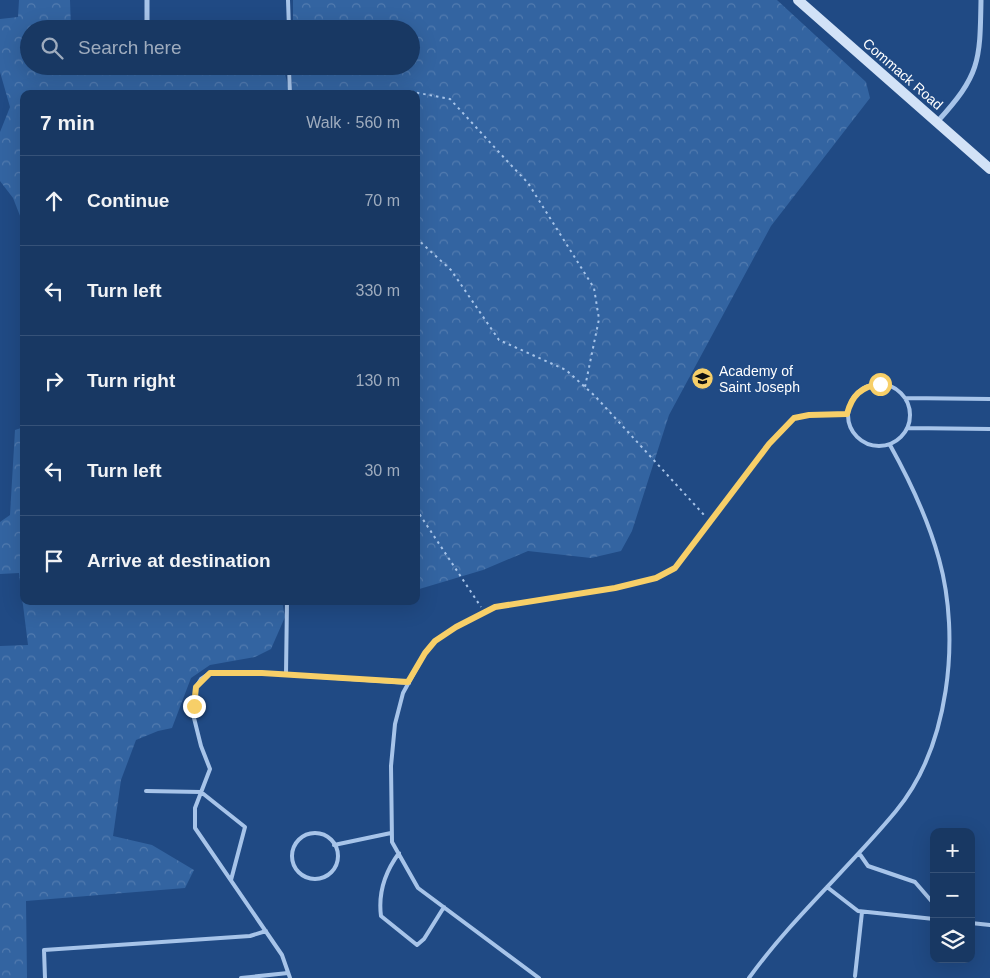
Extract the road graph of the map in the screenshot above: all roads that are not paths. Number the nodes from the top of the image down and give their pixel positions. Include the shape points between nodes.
1 (147, 0) edge
2 (288, 0) edge
3 (798, 0) edge
4 (981, 0) edge
5 (147, 20) edge
6 (289, 20) edge
7 (289, 75) edge
8 (290, 90) edge
9 (938, 122) junction
10 (990, 169) edge
11 (905, 398) junction
12 (990, 399) edge
13 (847, 414) junction
14 (908, 428) junction
15 (990, 429) edge
16 (890, 445) junction
17 (286, 605) edge
18 (286, 674) junction
19 (408, 682) junction
20 (146, 791) dead end
21 (201, 792) junction
22 (391, 833) junction
23 (334, 845) junction
24 (399, 853) junction
25 (859, 853) junction
26 (231, 880) junction
27 (827, 888) junction
28 (930, 899) edge
29 (444, 907) junction
30 (862, 912) junction
31 (930, 919) edge
32 (975, 924) edge
33 (990, 926) edge
34 (266, 931) junction
35 (289, 976) edge
36 (855, 976) dead end
37 (45, 978) edge
38 (241, 978) edge
39 (539, 978) edge
40 (749, 978) edge

1 - 5 street
2 - 6 lane
3 - 9 street, Commack Road
4 - 9 street via 979,50 974,72 958,100
7 - 8 lane
9 - 10 street, Commack Road
11 - 12 lane
11 - 13 lane via 892,386 868,386 857,392
11 - 14 lane via 911,416
13 - 16 lane via 849,426 861,440 878,447
13 - 19 lane via 794,418 769,444 675,568 656,578 615,588 495,607 435,641
14 - 15 lane
14 - 16 lane
16 - 25 lane via 931,533 940,562 948,618 948,675 939,725 919,776 897,810
17 - 18 lane
18 - 19 lane
18 - 21 lane via 210,673 201,679 195,694 194,718 210,769
19 - 22 lane via 395,724
20 - 21 lane
21 - 26 lane via 195,808 195,828
21 - 26 lane via 245,827
22 - 23 lane
22 - 24 lane
23 - 23 lane via 336,863 328,875 313,879 295,867 292,852 305,836 320,834
24 - 29 lane via 418,888
24 - 29 lane via 384,881 380,916 417,945
25 - 27 lane
25 - 28 lane via 868,866 915,882
26 - 34 lane
27 - 30 lane
27 - 40 lane
29 - 39 lane
30 - 31 lane
30 - 36 lane
32 - 33 lane
34 - 35 lane via 282,955
34 - 37 lane via 250,936 44,950
35 - 38 lane

